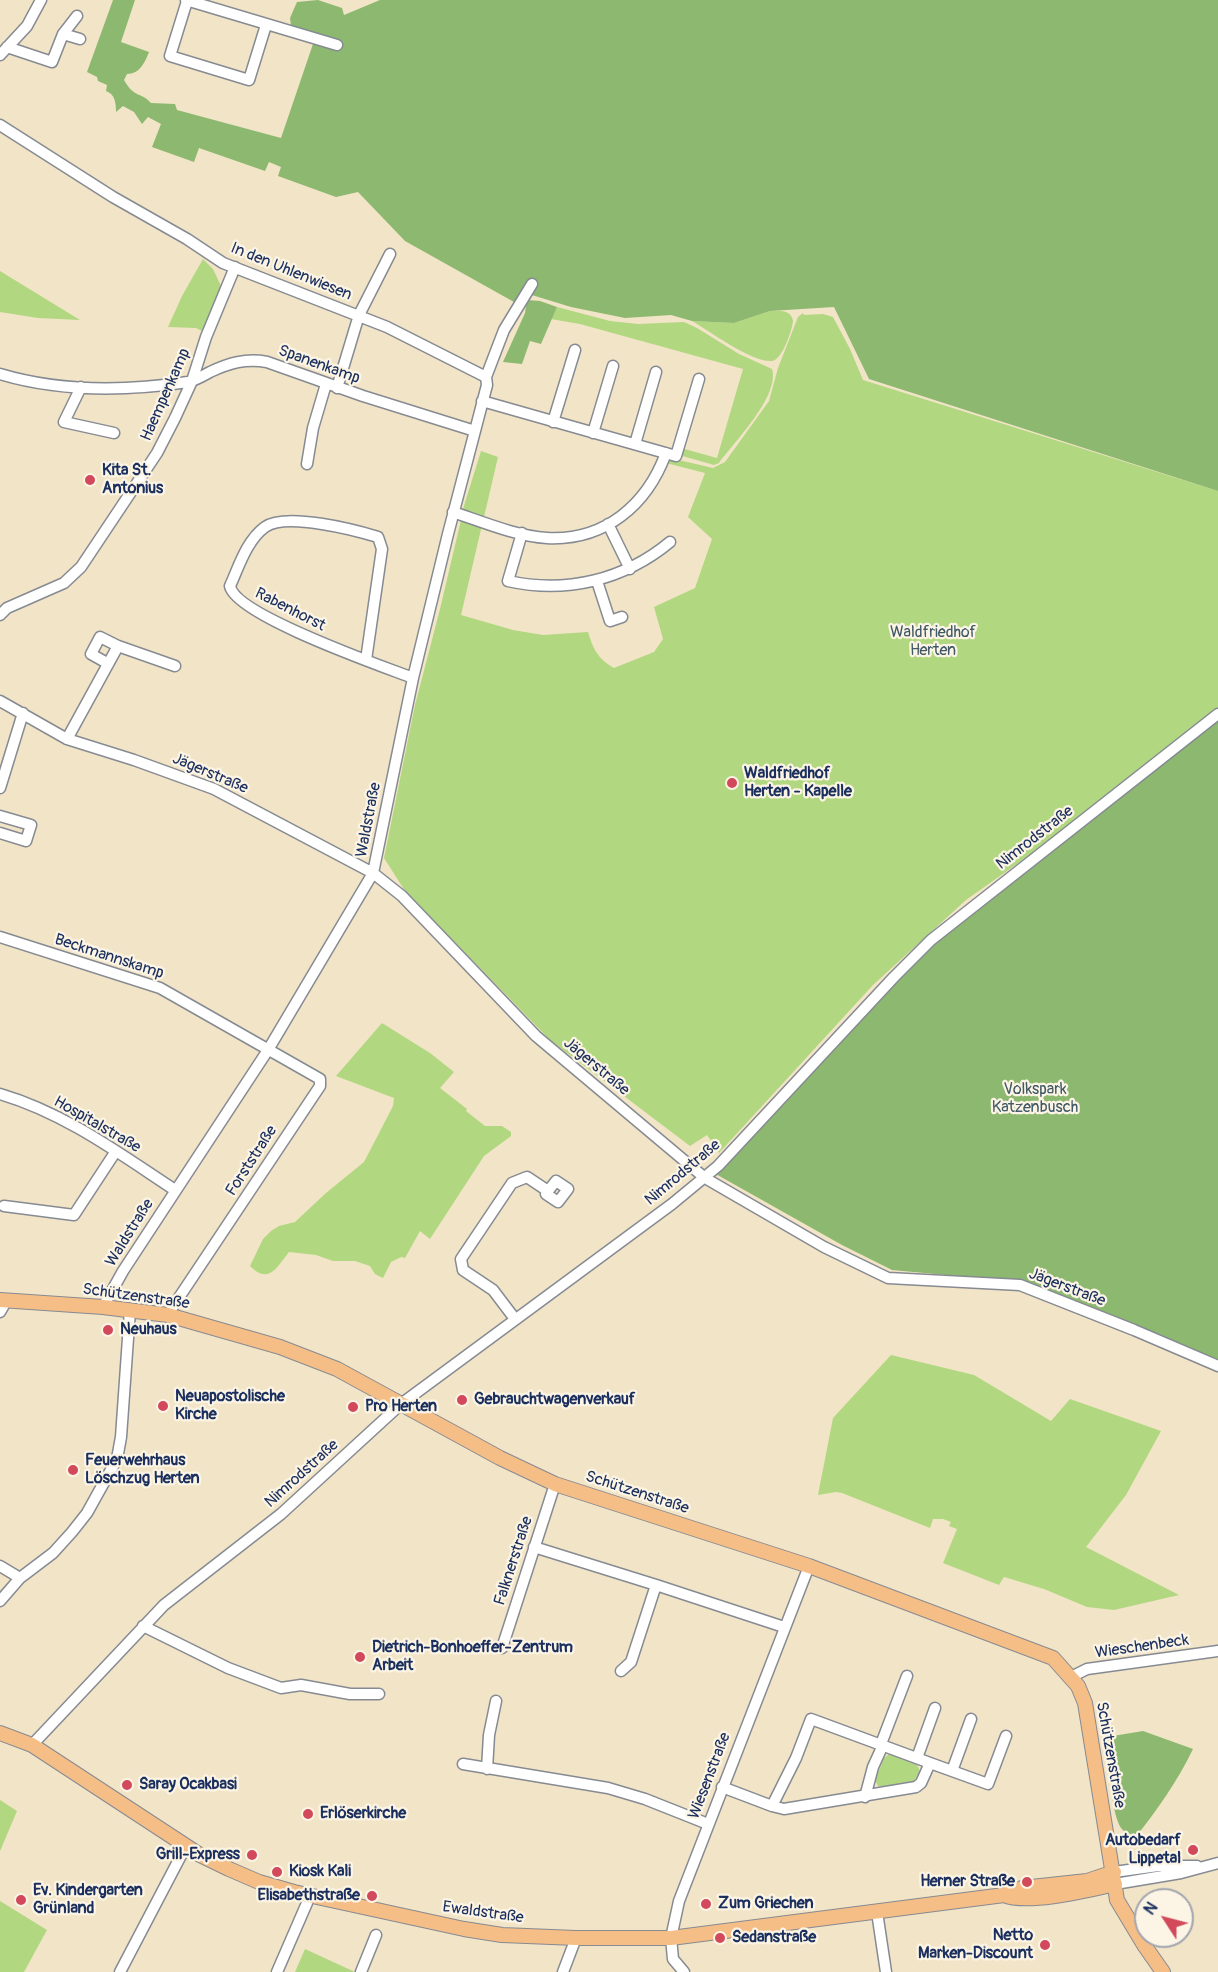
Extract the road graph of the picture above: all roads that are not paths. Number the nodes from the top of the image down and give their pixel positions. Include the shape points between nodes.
1 (40, 0) edge
2 (186, 0) edge
3 (76, 16) dead end
4 (266, 25) junction
5 (63, 34) junction
6 (80, 39) dead end
7 (337, 45) dead end
8 (4, 51) edge
9 (0, 125) edge
10 (390, 254) dead end
11 (235, 267) junction
12 (532, 284) dead end
13 (359, 315) junction
14 (575, 350) dead end
15 (613, 366) dead end
16 (656, 372) dead end
17 (0, 374) edge
18 (486, 377) junction
19 (699, 379) dead end
20 (192, 381) junction
21 (326, 384) junction
22 (81, 387) junction
23 (337, 387) junction
24 (482, 401) junction
25 (553, 422) junction
26 (475, 430) junction
27 (114, 433) dead end
28 (593, 433) junction
29 (635, 444) junction
30 (666, 453) junction
31 (307, 464) dead end
32 (453, 512) junction
33 (608, 524) junction
34 (522, 533) junction
35 (670, 542) dead end
36 (630, 569) junction
37 (597, 580) junction
38 (0, 615) edge
39 (622, 617) dead end
40 (118, 646) junction
41 (366, 660) junction
42 (107, 663) junction
43 (175, 666) dead end
44 (413, 678) junction
45 (0, 700) edge
46 (23, 713) junction
47 (1218, 714) edge
48 (67, 739) junction
49 (0, 788) edge
50 (0, 816) edge
51 (0, 833) edge
52 (374, 873) junction
53 (0, 937) edge
54 (268, 1050) junction
55 (0, 1094) edge
56 (116, 1151) junction
57 (705, 1178) junction
58 (176, 1190) junction
59 (548, 1191) dead end
60 (4, 1206) dead end
61 (2, 1304) edge
62 (103, 1307) junction
63 (172, 1308) dead end
64 (130, 1310) junction
65 (515, 1319) junction
66 (1218, 1366) edge
67 (401, 1404) junction
68 (555, 1484) junction
69 (534, 1547) junction
70 (0, 1566) edge
71 (808, 1566) junction
72 (20, 1578) junction
73 (656, 1585) junction
74 (0, 1601) edge
75 (143, 1626) junction
76 (784, 1627) junction
77 (502, 1648) dead end
78 (1218, 1651) edge
79 (621, 1671) dead end
80 (907, 1676) dead end
81 (1071, 1677) junction
82 (379, 1694) dead end
83 (496, 1701) dead end
84 (935, 1708) dead end
85 (971, 1719) dead end
86 (0, 1733) edge
87 (1006, 1736) dead end
88 (882, 1744) junction
89 (32, 1745) junction
90 (916, 1758) junction
91 (930, 1763) junction
92 (463, 1764) dead end
93 (487, 1769) junction
94 (952, 1771) junction
95 (722, 1787) junction
96 (865, 1797) junction
97 (771, 1806) junction
98 (708, 1824) junction
99 (186, 1846) junction
100 (1218, 1863) edge
101 (1114, 1878) junction
102 (310, 1896) junction
103 (877, 1912) junction
104 (376, 1935) dead end
105 (576, 1938) junction
106 (671, 1938) junction
107 (673, 1959) junction
108 (120, 1972) edge
109 (277, 1972) edge
110 (361, 1972) edge
111 (563, 1972) edge
112 (667, 1972) edge
113 (684, 1972) edge
114 (886, 1972) edge
115 (1163, 1972) edge

1 - 8 street via 27,26
2 - 4 street
2 - 4 street via 170,56 249,81
3 - 5 street
4 - 7 street
5 - 6 street
5 - 8 street via 52,62
9 - 11 street, In den Uhlenwiesen via 113,197
10 - 13 street
11 - 13 street, In den Uhlenwiesen
11 - 20 street, Haempenkamp
12 - 18 street, Waldstraße via 504,330
13 - 18 street, In den Uhlenwiesen
13 - 23 street
14 - 25 street
15 - 28 street
16 - 29 street
17 - 22 street, Spanenkamp via 27,382
18 - 24 street, Waldstraße
19 - 30 street via 676,456
20 - 21 street, Spanenkamp via 224,365 253,360
20 - 22 street, Spanenkamp via 139,387
20 - 38 street, Haempenkamp via 157,453 81,567 64,583 7,608
21 - 23 street, Spanenkamp
21 - 31 street
22 - 27 street via 64,422
23 - 26 street, Spanenkamp
24 - 25 street
24 - 26 street, Waldstraße
25 - 28 street
26 - 32 street, Waldstraße
28 - 29 street
29 - 30 street
30 - 33 street via 640,501
32 - 34 street
32 - 44 street, Waldstraße
33 - 34 street via 574,536 547,538
33 - 36 street
34 - 37 street via 508,581 543,587 583,585
35 - 36 street
36 - 37 street
37 - 39 street via 610,621
40 - 42 street
40 - 42 street via 100,637 91,654
40 - 43 street
41 - 41 street, Rabenhorst via 265,616 231,592 230,586 250,544 265,526 278,521 313,523 378,537 382,549
41 - 44 street, Rabenhorst
42 - 48 street
44 - 52 street, Waldstraße
45 - 46 street, Jägerstraße
46 - 48 street, Jägerstraße
46 - 49 street
47 - 57 street, Nimrodstraße via 931,940
48 - 52 street, Jägerstraße via 214,789
50 - 51 street via 31,825 26,841
52 - 54 street, Waldstraße
52 - 57 street, Jägerstraße via 402,896 536,1036
53 - 54 street, Beckmannskamp via 160,988
54 - 58 street, Waldstraße
54 - 63 street, Forststraße via 320,1079 320,1086
55 - 56 street, Hospitalstraße via 66,1121
56 - 58 street, Hospitalstraße
56 - 60 street via 74,1215
57 - 65 street, Nimrodstraße
57 - 66 street, Jägerstraße via 824,1247 888,1278 1020,1285
58 - 62 street, Waldstraße
59 - 65 street via 527,1177 512,1184 461,1259 463,1270 493,1290
61 - 62 main road, Schützenstraße
62 - 64 main road, Schützenstraße
64 - 67 main road, Schützenstraße via 168,1315 311,1358
64 - 72 street via 117,1458 72,1533
65 - 67 street, Nimrodstraße
67 - 68 main road, Schützenstraße
67 - 75 street, Nimrodstraße via 280,1514
68 - 69 street, Falknerstraße
68 - 71 main road, Schützenstraße
69 - 73 street
69 - 77 street, Falknerstraße
70 - 72 street
71 - 76 street, Wiesenstraße
71 - 81 main road, Schützenstraße via 1039,1652 1053,1658
72 - 74 street
73 - 76 street
73 - 79 street via 630,1662
75 - 82 street via 228,1668 280,1688 301,1685 350,1694
75 - 89 street, Nimrodstraße
76 - 95 street, Wiesenstraße
78 - 81 street, Wieschenbeck via 1087,1669
80 - 88 street
81 - 101 main road, Schützenstraße via 1085,1703
83 - 93 street
84 - 90 street
85 - 94 street
86 - 89 main road, Ewaldstraße
87 - 94 street via 988,1784
88 - 90 street
88 - 96 street
88 - 97 street via 811,1719
89 - 99 main road, Ewaldstraße
90 - 91 street
91 - 94 street
91 - 96 street via 916,1788
92 - 93 street
93 - 98 street via 608,1788
95 - 97 street
95 - 98 street, Wiesenstraße
96 - 97 street via 784,1809
98 - 106 street, Wiesenstraße via 679,1901
99 - 102 main road, Ewaldstraße via 259,1882
99 - 108 street
100 - 101 street via 1181,1872
101 - 103 main road, Ewaldstraße via 1064,1894 1014,1899 1004,1895
101 - 115 main road via 1121,1909
102 - 105 main road, Ewaldstraße via 502,1935
102 - 109 street
103 - 106 main road, Ewaldstraße
103 - 114 street
104 - 110 street
105 - 106 main road, Ewaldstraße
105 - 111 street
106 - 107 street
107 - 112 street
107 - 113 street

